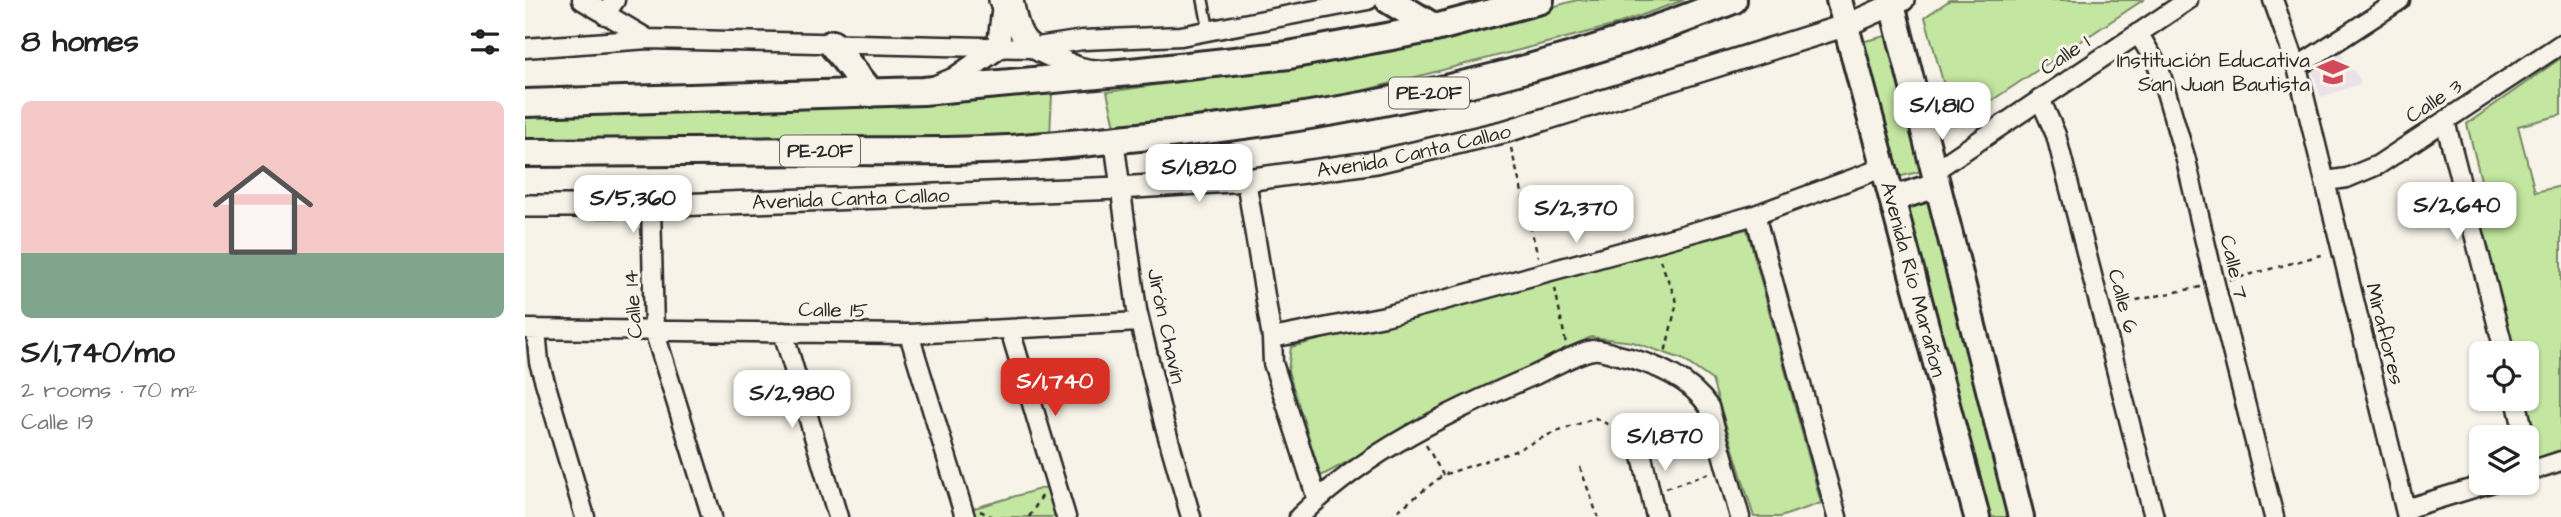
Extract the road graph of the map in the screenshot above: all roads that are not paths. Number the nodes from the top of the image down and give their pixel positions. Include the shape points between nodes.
1 (582, 0) edge
2 (1000, 0) edge
3 (1012, 0) edge
4 (1203, 0) edge
5 (1368, 0) edge
6 (1389, 0) edge
7 (1540, 0) edge
8 (1733, 0) edge
9 (1839, 0) edge
10 (2188, 0) edge
11 (2273, 0) edge
12 (2400, 0) edge
13 (1895, 2) edge
14 (610, 8) edge
15 (1847, 25) junction
16 (1435, 28) junction
17 (1209, 31) junction
18 (2138, 33) junction
19 (648, 39) junction
20 (832, 44) junction
21 (2561, 44) edge
22 (525, 48) edge
23 (998, 48) junction
24 (1031, 48) junction
25 (2297, 67) junction
26 (1141, 71) junction
27 (923, 91) junction
28 (871, 93) junction
29 (2040, 99) junction
30 (525, 103) edge
31 (2445, 121) junction
32 (1114, 140) junction
33 (525, 153) edge
34 (1885, 167) junction
35 (1936, 178) junction
36 (1246, 180) junction
37 (2326, 181) junction
38 (1119, 188) junction
39 (1893, 199) junction
40 (525, 206) edge
41 (651, 206) junction
42 (1755, 215) junction
43 (1139, 322) junction
44 (531, 330) edge
45 (655, 330) junction
46 (1010, 330) junction
47 (783, 332) junction
48 (909, 334) junction
49 (1272, 338) junction
50 (2502, 341) edge
51 (1638, 439) road end
52 (2561, 461) edge
53 (2539, 468) edge
54 (2469, 490) edge
55 (1317, 499) junction
56 (2406, 513) edge
57 (585, 517) edge
58 (712, 517) edge
59 (838, 517) edge
60 (965, 517) edge
61 (1066, 517) edge
62 (1191, 517) edge
63 (1299, 517) edge
64 (1656, 517) edge
65 (1740, 517) edge
66 (1837, 517) edge
67 (1977, 517) edge
68 (2021, 517) edge
69 (2154, 517) edge
70 (2274, 517) edge

1 - 14 street
2 - 23 street
3 - 24 street via 1018,30
4 - 17 lane
5 - 17 street
6 - 16 main road
7 - 16 main road
8 - 32 main road, PE-20F via 1613,43 1416,97 1291,120
9 - 15 main road, Avenida Río Marañon
10 - 18 street, Calle 1
11 - 25 street, Miraflores
12 - 25 street
13 - 15 street, Avenida Canta Callao
13 - 35 main road, Avenida Río Marañon
14 - 19 street
15 - 34 main road, Avenida Río Marañon
15 - 36 street, Avenida Canta Callao via 1507,131 1375,162
16 - 26 main road via 1289,55
17 - 24 street
18 - 29 street, Calle 1
18 - 70 street, Calle 7 via 2159,68 2186,160
19 - 20 street
19 - 22 street
20 - 23 street
20 - 28 main road
21 - 31 street, Calle 3
23 - 24 street
23 - 27 street via 954,79
24 - 26 street via 1086,71
25 - 37 street, Miraflores
26 - 27 main road
27 - 28 main road
28 - 30 main road
29 - 35 street, Calle 1
29 - 69 street, Calle 6 via 2056,135
31 - 37 street, Calle 3 via 2378,165
31 - 50 street
32 - 33 main road, PE-20F via 981,150
32 - 38 street, Jirón Chavín
34 - 39 main road, Avenida Río Marañon
34 - 42 street
35 - 39 main road
35 - 68 main road, Avenida Río Marañon
36 - 38 street, Avenida Canta Callao
36 - 49 street
37 - 56 street, Miraflores
38 - 41 street, Avenida Canta Callao
38 - 43 street, Jirón Chavín
39 - 67 main road, Avenida Río Marañon
40 - 41 street, Avenida Canta Callao
41 - 45 street, Calle 14
42 - 49 street via 1385,316
42 - 66 street
43 - 46 street, Calle 15
43 - 62 street, Jirón Chavín
44 - 45 street, Calle 15
44 - 57 street
45 - 47 street, Calle 15
45 - 58 street, Calle 14
46 - 48 street, Calle 15
46 - 61 street
47 - 48 street, Calle 15
47 - 59 street
48 - 60 street
49 - 55 street via 1273,363
51 - 64 street
52 - 53 street
54 - 56 street
55 - 63 street
55 - 65 street via 1417,429 1594,349 1661,369 1700,393 1709,407

